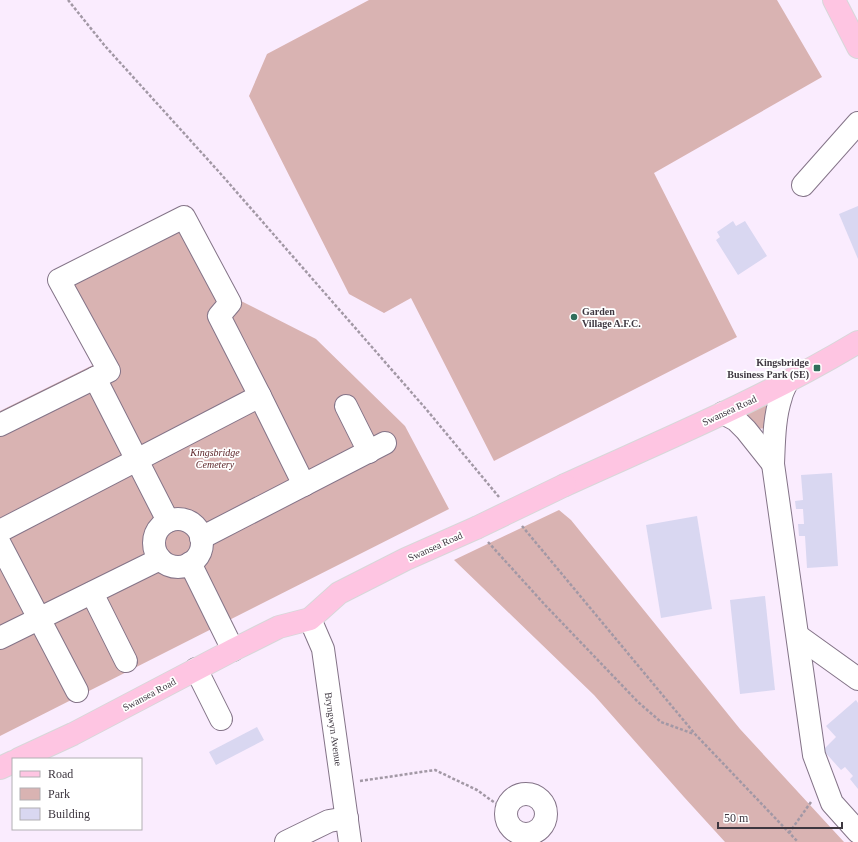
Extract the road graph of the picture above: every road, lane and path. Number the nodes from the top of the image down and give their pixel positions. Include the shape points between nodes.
1 (68, 0) edge
2 (834, 0) edge
3 (858, 47) edge
4 (858, 123) edge
5 (803, 185) dead end
6 (858, 342) edge
7 (95, 378) junction
8 (787, 382) junction
9 (260, 396) junction
10 (346, 406) dead end
11 (724, 412) junction
12 (0, 425) edge
13 (137, 460) junction
14 (773, 464) junction
15 (304, 485) junction
16 (502, 501) dead end
17 (168, 521) junction
18 (522, 526) dead end
19 (476, 528) junction
20 (0, 531) edge
21 (202, 538) junction
22 (0, 544) edge
23 (160, 559) junction
24 (190, 563) junction
25 (92, 593) junction
26 (39, 619) junction
27 (310, 619) junction
28 (798, 636) junction
29 (0, 638) edge
30 (233, 650) junction
31 (126, 661) dead end
32 (196, 669) junction
33 (858, 680) edge
34 (77, 692) dead end
35 (221, 719) dead end
36 (695, 734) junction
37 (21, 758) edge
38 (12, 762) edge
39 (0, 768) edge
40 (342, 784) junction
41 (825, 784) junction
42 (506, 807) junction
43 (346, 818) junction
44 (858, 832) edge
45 (789, 833) junction
46 (542, 836) edge
47 (286, 842) edge
48 (350, 842) edge
49 (798, 842) edge

1 - 16 path via 105,46 220,173 420,403
2 - 3 main road
4 - 5 street
6 - 8 main road, Swansea Road
7 - 9 street via 109,371 60,280 184,217 230,303 219,316
7 - 12 street
7 - 13 street
8 - 11 main road, Swansea Road
8 - 14 street via 778,410
9 - 13 street
9 - 15 street
10 - 15 street via 377,448
11 - 14 street via 746,430
11 - 19 main road, Swansea Road, bridge
13 - 17 street
13 - 20 street
14 - 28 street
15 - 21 street
17 - 21 street via 179,518 193,523
17 - 23 street via 158,529 154,537 154,546
18 - 36 path
19 - 27 main road, Swansea Road via 339,593
19 - 36 path via 638,702 661,722
21 - 24 street via 200,552
22 - 26 street
23 - 24 street via 176,567
23 - 25 street
24 - 30 street
25 - 26 street
25 - 31 street
26 - 29 street
26 - 34 street
27 - 30 main road, Swansea Road via 279,627
27 - 40 street, Bryngwyn Avenue via 323,649
28 - 33 street
28 - 41 street via 814,756
30 - 32 main road, Swansea Road
32 - 35 street
32 - 37 main road, Swansea Road
36 - 45 path
38 - 39 main road
40 - 42 path via 435,770
40 - 43 street, Bryngwyn Avenue
41 - 44 street via 832,803
41 - 45 path
42 - 46 street via 505,814 509,826 519,833
42 - 46 street via 519,794 537,797 545,807 546,814
43 - 47 street via 329,821
43 - 48 street, Bryngwyn Avenue
45 - 49 path

